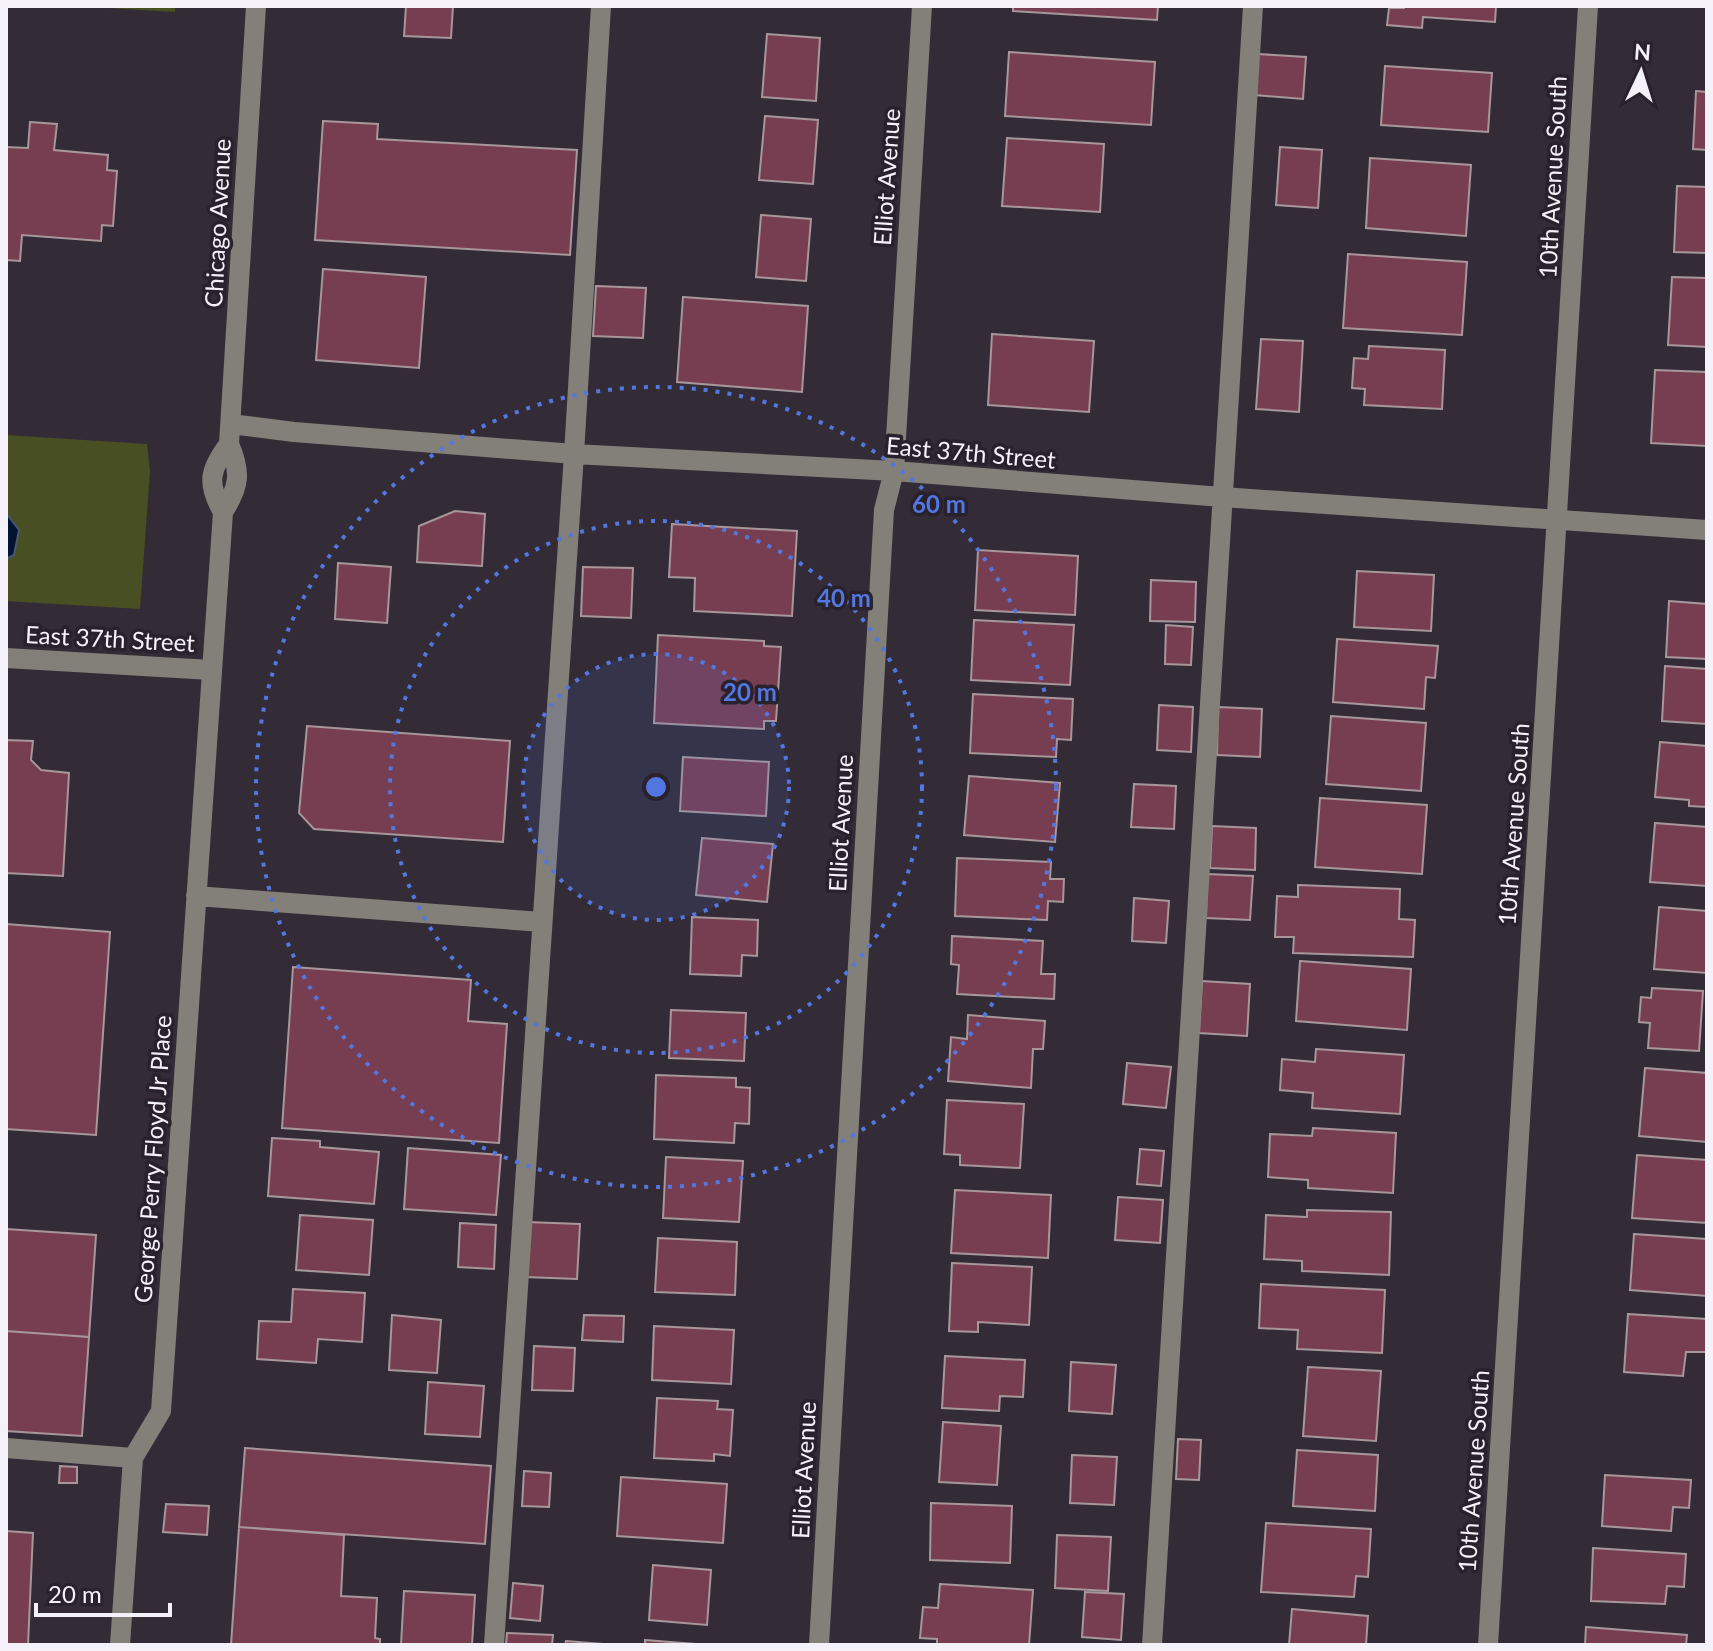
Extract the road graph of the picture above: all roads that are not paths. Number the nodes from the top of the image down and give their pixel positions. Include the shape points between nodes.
1 (256, 6) edge
2 (601, 6) edge
3 (922, 6) edge
4 (1253, 6) edge
5 (1588, 6) edge
6 (230, 434) junction
7 (574, 454) junction
8 (894, 471) junction
9 (1222, 497) junction
10 (223, 512) junction
11 (1558, 519) junction
12 (1707, 530) edge
13 (6, 658) edge
14 (211, 670) junction
15 (196, 896) junction
16 (542, 922) junction
17 (6, 1448) edge
18 (133, 1458) junction
19 (120, 1645) edge
20 (494, 1645) edge
21 (819, 1645) edge
22 (1152, 1645) edge
23 (1488, 1645) edge

1 - 6 street, Chicago Avenue
2 - 7 street
3 - 8 street, Elliot Avenue
4 - 9 street
5 - 11 street, 10th Avenue South
6 - 7 street, East 37th Street via 294,432
6 - 10 street, Chicago Avenue via 239,477
6 - 10 street, Chicago Avenue via 212,475 214,497
7 - 8 street, East 37th Street
7 - 16 street
8 - 9 street, East 37th Street
8 - 21 street, Elliot Avenue via 884,510
9 - 11 street, East 37th Street
9 - 22 street
10 - 14 street, George Perry Floyd Jr Place
11 - 12 street, East 37th Street
11 - 23 street, 10th Avenue South
13 - 14 street, East 37th Street
14 - 15 street, George Perry Floyd Jr Place
15 - 16 street
15 - 18 street, George Perry Floyd Jr Place via 161,1411
16 - 20 street
17 - 18 street
18 - 19 street, George Perry Floyd Jr Place

